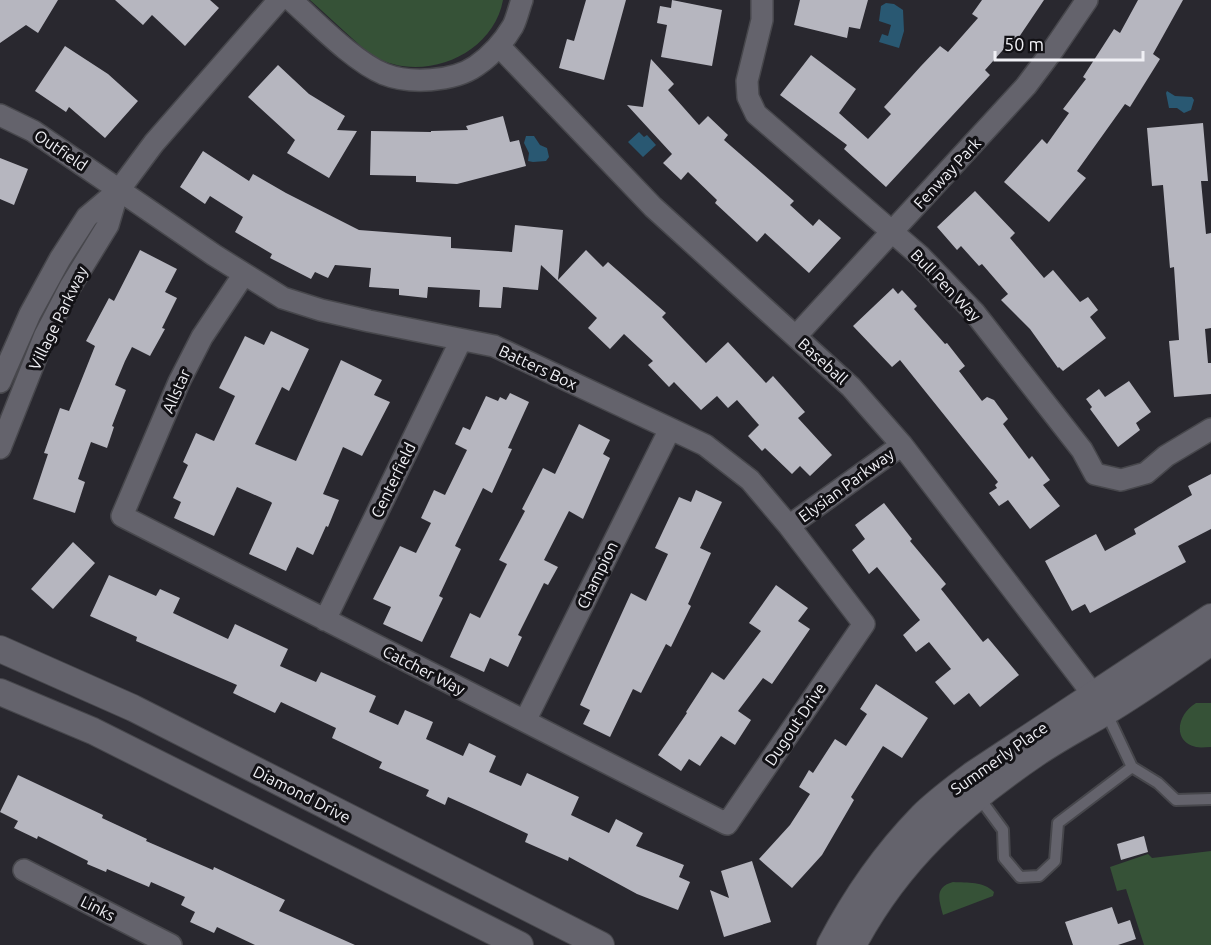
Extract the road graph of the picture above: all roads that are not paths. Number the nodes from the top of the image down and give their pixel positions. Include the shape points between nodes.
1 (279, 0) edge
2 (291, 0) edge
3 (522, 0) edge
4 (762, 0) edge
5 (1087, 0) edge
6 (499, 46) junction
7 (0, 115) edge
8 (118, 190) junction
9 (892, 232) junction
10 (244, 274) junction
11 (796, 336) junction
12 (461, 340) junction
13 (0, 382) edge
14 (670, 429) junction
15 (1211, 429) edge
16 (902, 445) junction
17 (0, 448) edge
18 (122, 516) joint
19 (789, 525) junction
20 (1211, 617) edge
21 (325, 620) junction
22 (864, 624) joint
23 (1211, 642) edge
24 (0, 650) edge
25 (0, 692) edge
26 (1100, 703) junction
27 (525, 721) junction
28 (1131, 767) junction
29 (978, 796) junction
30 (1211, 800) edge
31 (727, 824) joint
32 (24, 870) dead end
33 (171, 945) edge
34 (520, 945) edge
35 (601, 945) edge
36 (830, 945) edge
37 (853, 945) edge

1 - 8 street, Village Parkway via 154,142
2 - 6 street via 357,58 384,74 414,80 443,79 475,67
3 - 6 street via 514,24
4 - 9 street, Bull Pen Way via 762,20 747,81 748,97 756,114
5 - 9 street, Fenway Park via 1026,86
6 - 11 street, Baseball via 653,207
7 - 8 street, Outfield via 33,131
8 - 10 street, Batters Box
8 - 13 street, Village Parkway via 87,217 60,259
8 - 17 street, Village Parkway via 108,225 45,335
9 - 11 street, Fenway Park
9 - 15 street, Bull Pen Way via 975,312 1082,450 1095,474 1121,480 1146,473
10 - 12 street, Batters Box via 282,298 321,310
10 - 18 street, Allstar via 202,337 179,382
11 - 16 street, Baseball via 852,387
12 - 14 street, Batters Box via 494,346
12 - 21 street, Centerfield
14 - 19 street, Batters Box via 705,445 750,480
14 - 27 street, Champion
16 - 19 street, Elysian Parkway
16 - 26 street, Baseball
18 - 21 street, Catcher Way
19 - 22 street, Batters Box
20 - 26 street, Summerly Place
21 - 27 street, Catcher Way
22 - 31 street, Dugout Drive
23 - 26 street, Summerly Place
24 - 35 street, Diamond Drive via 133,708
25 - 34 street via 93,731
26 - 28 lane
26 - 29 street, Summerly Place
26 - 36 street, Summerly Place via 972,775 921,817 878,867
27 - 31 street, Catcher Way
28 - 29 lane via 1058,823 1055,861 1039,876 1020,877 1004,858 1003,830
28 - 30 lane via 1158,783 1176,800
29 - 37 street, Summerly Place via 905,865 870,912
32 - 33 street, Links

